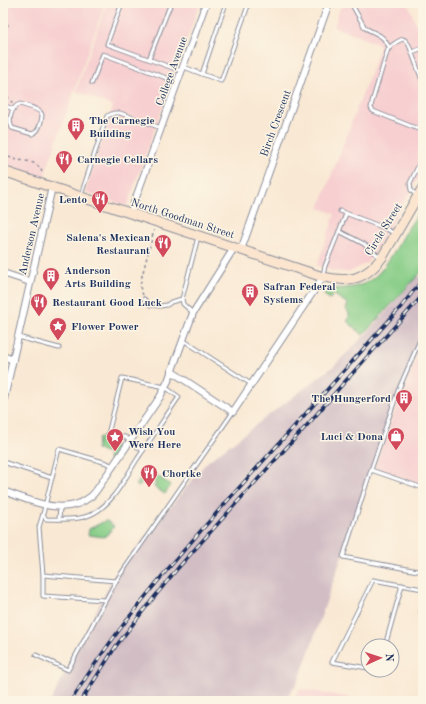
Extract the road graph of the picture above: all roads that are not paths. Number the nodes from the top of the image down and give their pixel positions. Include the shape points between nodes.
1 (5, 3) edge
2 (122, 3) edge
3 (171, 3) edge
4 (206, 3) edge
5 (226, 3) edge
6 (249, 3) edge
7 (329, 3) edge
8 (351, 3) edge
9 (3, 10) edge
10 (390, 48) junction
11 (423, 48) edge
12 (412, 52) junction
13 (149, 59) junction
14 (182, 69) junction
15 (202, 74) junction
16 (177, 82) junction
17 (92, 83) dead end
18 (423, 83) edge
19 (3, 105) edge
20 (14, 109) junction
21 (161, 128) junction
22 (423, 130) edge
23 (423, 156) edge
24 (3, 171) edge
25 (52, 187) junction
26 (423, 187) edge
27 (418, 196) junction
28 (81, 197) junction
29 (340, 211) dead end
30 (130, 214) junction
31 (346, 214) junction
32 (339, 231) junction
33 (396, 234) junction
34 (198, 236) junction
35 (238, 249) junction
36 (381, 258) junction
37 (3, 273) edge
38 (323, 277) junction
39 (358, 277) joint
40 (30, 282) junction
41 (144, 298) road end
42 (182, 299) junction
43 (192, 313) junction
44 (423, 333) edge
45 (18, 337) junction
46 (183, 340) junction
47 (59, 348) dead end
48 (3, 356) edge
49 (13, 360) junction
50 (171, 371) junction
51 (251, 384) junction
52 (165, 387) junction
53 (3, 403) edge
54 (233, 412) junction
55 (130, 441) junction
56 (144, 451) junction
57 (3, 462) edge
58 (113, 466) junction
59 (371, 470) junction
60 (52, 478) junction
61 (423, 488) edge
62 (3, 491) edge
63 (45, 505) junction
64 (60, 507) junction
65 (43, 514) junction
66 (59, 519) junction
67 (423, 572) edge
68 (43, 575) junction
69 (116, 581) junction
70 (402, 585) junction
71 (423, 589) edge
72 (423, 599) edge
73 (105, 600) junction
74 (423, 613) edge
75 (387, 638) edge
76 (36, 655) dead end
77 (360, 667) edge

1 - 9 lane
2 - 13 lane via 107,44
3 - 13 lane
4 - 14 street, College Avenue
5 - 15 lane
6 - 15 lane via 222,81
7 - 35 street, Birch Crescent
8 - 10 lane via 365,28 383,38
10 - 12 lane via 403,39
10 - 22 lane via 371,108
11 - 12 lane
12 - 18 lane
13 - 14 lane
14 - 15 lane
14 - 16 street, College Avenue
16 - 17 lane via 103,54
16 - 21 street, College Avenue
19 - 20 lane
20 - 20 lane via 10,120 12,128 36,133 42,118 40,111 20,104
21 - 28 lane via 120,113 107,116
21 - 30 street, College Avenue
23 - 27 lane via 410,183 411,190
24 - 25 main road, North Goodman Street
25 - 28 main road, North Goodman Street
25 - 40 street, Anderson Avenue
26 - 27 main road, Circle Street
27 - 33 main road, Circle Street
28 - 30 main road, North Goodman Street
29 - 31 lane
30 - 34 main road, North Goodman Street
31 - 32 lane
31 - 33 lane
32 - 36 lane via 364,244
32 - 38 lane
33 - 36 main road, Circle Street
34 - 35 main road, North Goodman Street
34 - 42 lane
35 - 38 main road, North Goodman Street
35 - 43 street, Birch Crescent
36 - 39 main road, Circle Street via 371,270
37 - 40 street
38 - 39 main road, North Goodman Street via 344,280
38 - 51 street
40 - 45 street, Anderson Avenue
41 - 42 lane via 150,305 160,306
42 - 43 lane via 183,304
43 - 46 street, Birch Crescent
44 - 59 lane via 398,391
45 - 47 lane
45 - 49 street, Anderson Avenue
46 - 50 street, Birch Crescent
46 - 51 lane
48 - 49 street
49 - 53 street, Anderson Avenue
50 - 52 street, Birch Crescent
50 - 54 street
51 - 54 street
52 - 55 street, Birch Crescent
52 - 55 lane via 122,378 108,434 125,437
52 - 56 lane via 179,397
54 - 69 lane
55 - 56 lane
55 - 58 street, Birch Crescent
56 - 66 lane via 115,494 101,508 85,517
57 - 60 lane
58 - 60 lane via 59,449
58 - 64 street, Birch Crescent via 90,497 70,507
59 - 61 lane
59 - 67 lane via 343,557
60 - 63 lane
62 - 63 street, Birch Crescent
63 - 64 street, Birch Crescent
63 - 65 lane
64 - 66 lane
65 - 66 lane via 46,519
65 - 68 lane via 39,527
68 - 69 lane
68 - 73 lane via 43,596
69 - 73 lane
70 - 71 lane
70 - 75 lane
70 - 77 lane via 374,580 332,662
72 - 74 lane
73 - 76 lane via 68,670

